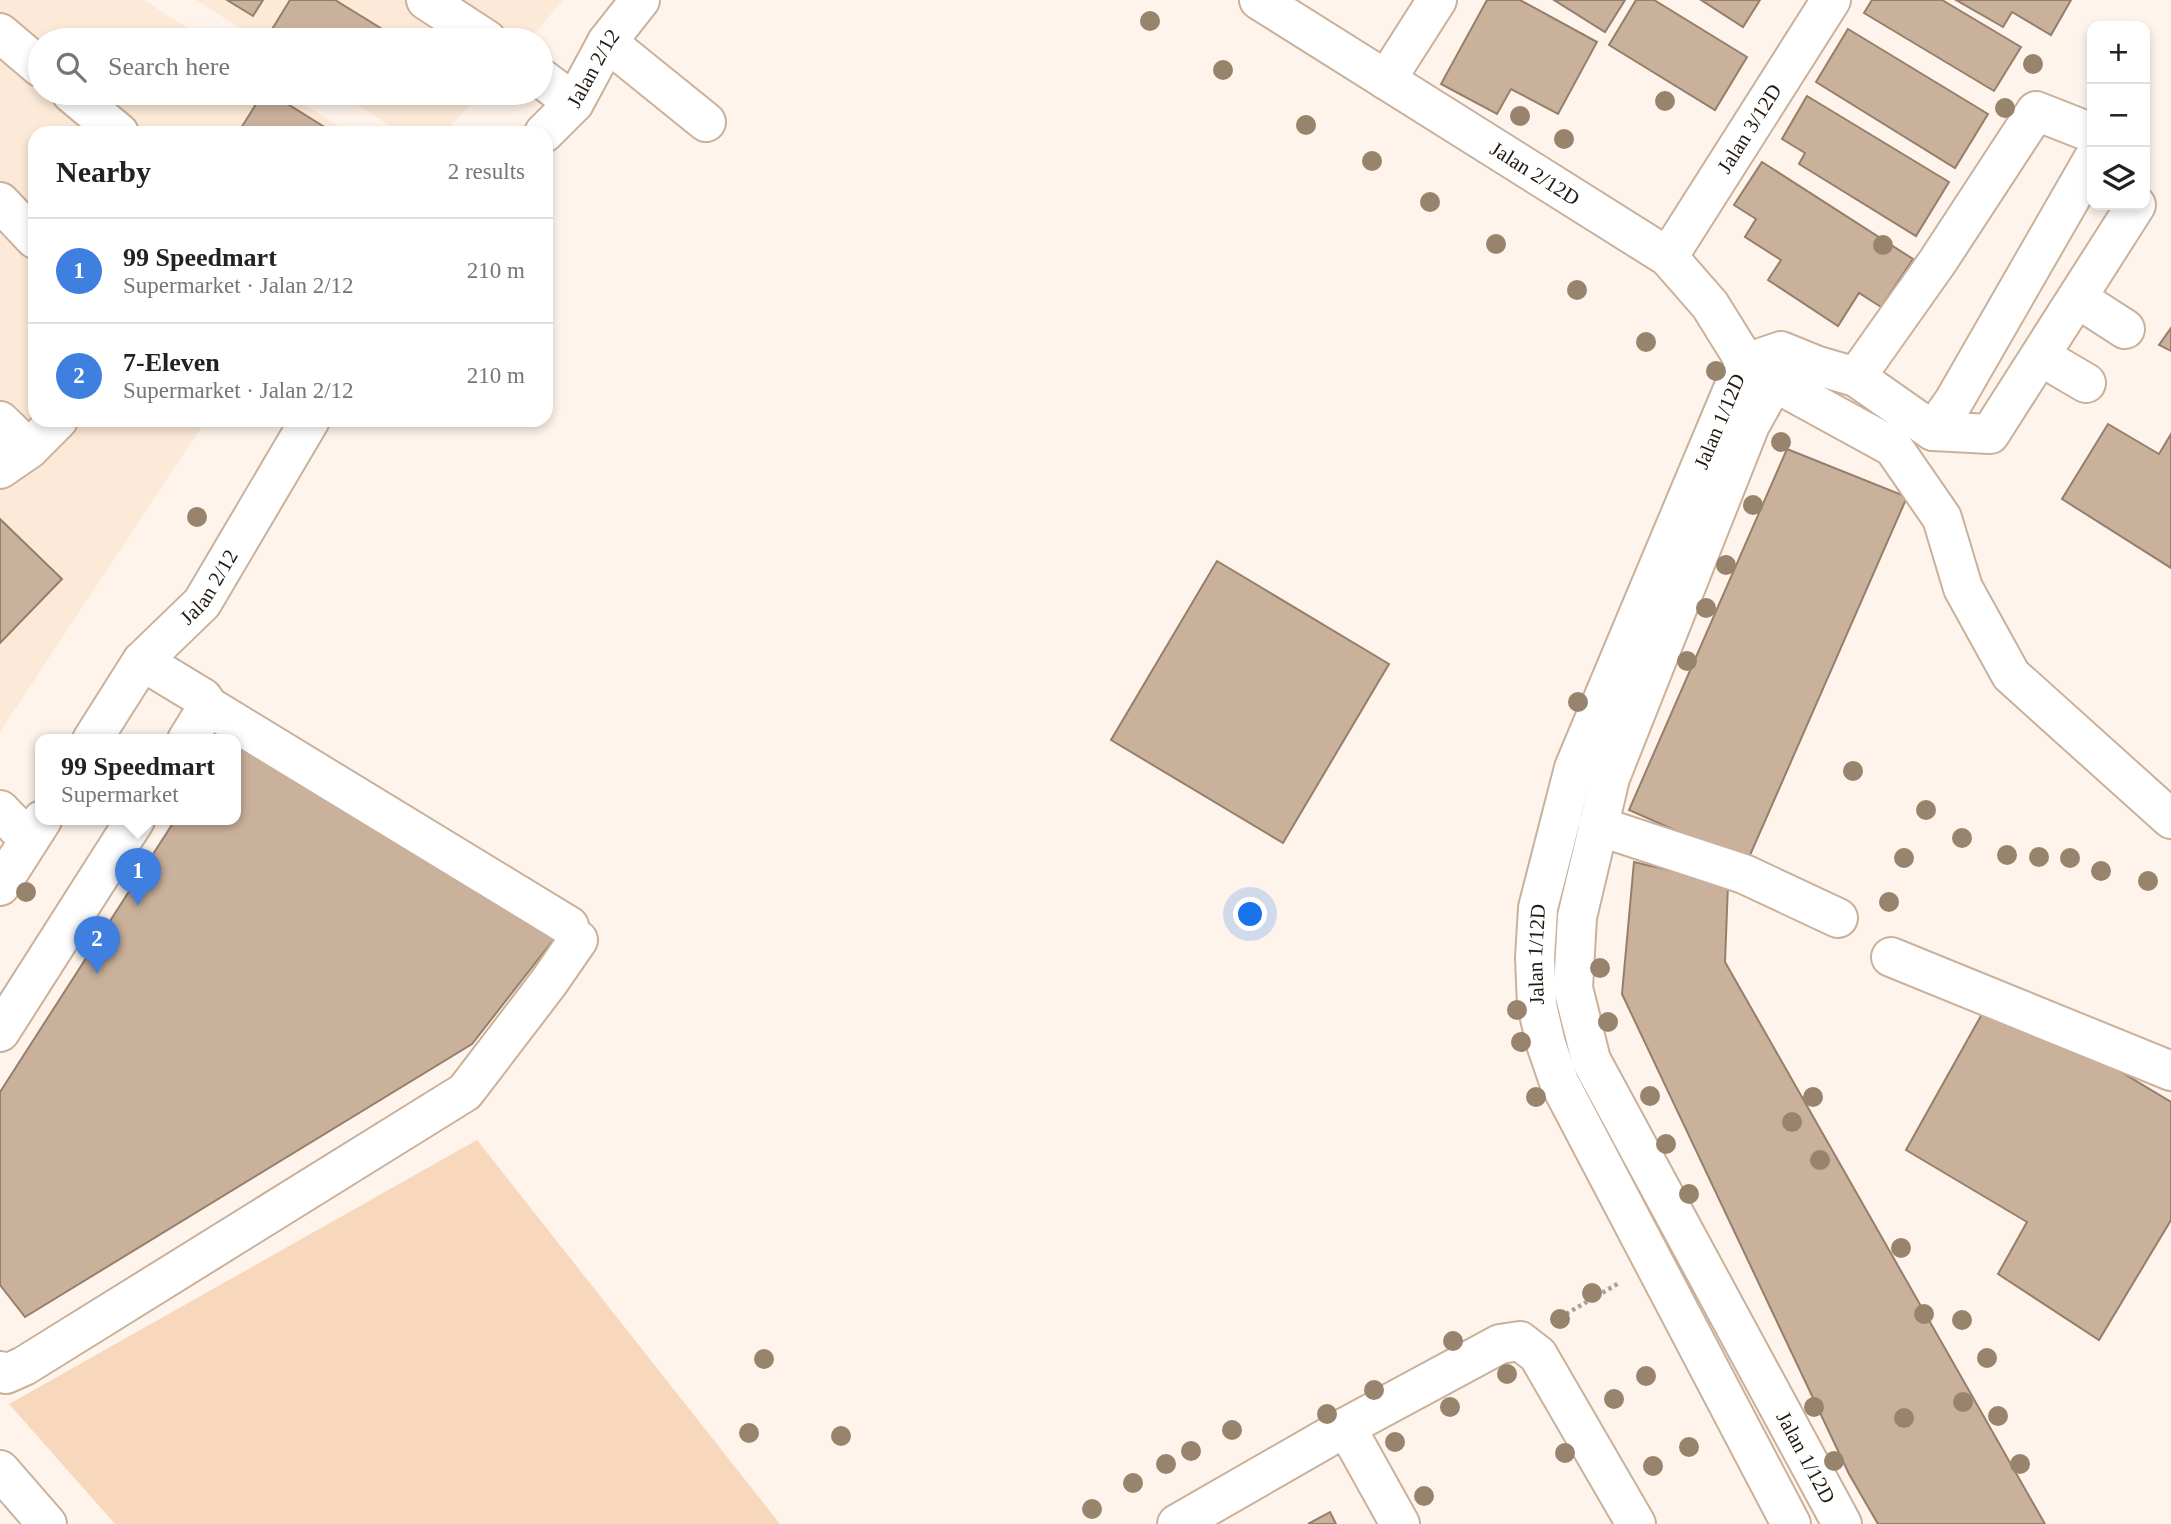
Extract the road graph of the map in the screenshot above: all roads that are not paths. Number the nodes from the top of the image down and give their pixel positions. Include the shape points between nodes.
1 (426, 0) edge
2 (640, 0) edge
3 (1259, 0) edge
4 (1437, 0) edge
5 (1831, 0) edge
6 (469, 28) edge
7 (0, 33) edge
8 (607, 42) junction
9 (28, 57) edge
10 (1386, 80) junction
11 (553, 87) edge
12 (574, 103) junction
13 (85, 105) edge
14 (706, 121) dead end
15 (111, 126) edge
16 (551, 126) edge
17 (2087, 131) edge
18 (2087, 170) edge
19 (0, 202) edge
20 (2133, 210) edge
21 (28, 232) edge
22 (1668, 257) junction
23 (2077, 298) junction
24 (2126, 329) dead end
25 (2040, 356) junction
26 (1767, 366) junction
27 (1856, 377) junction
28 (2085, 383) dead end
29 (0, 421) edge
30 (50, 427) edge
31 (306, 427) edge
32 (1933, 431) junction
33 (14, 459) edge
34 (142, 661) junction
35 (208, 706) junction
36 (96, 734) edge
37 (191, 734) edge
38 (0, 810) edge
39 (2171, 819) edge
40 (132, 825) edge
41 (1598, 826) junction
42 (35, 830) edge
43 (0, 886) edge
44 (1838, 918) dead end
45 (1891, 957) dead end
46 (0, 1032) edge
47 (2171, 1071) edge
48 (0, 1371) edge
49 (1346, 1427) junction
50 (0, 1470) edge
51 (1621, 1519) edge
52 (47, 1524) edge
53 (1177, 1524) edge
54 (1400, 1524) edge
55 (1791, 1524) edge
56 (1842, 1524) edge

1 - 6 street
2 - 8 street, Jalan 2/12
3 - 10 street, Jalan 2/12D
4 - 10 street
5 - 22 street, Jalan 3/12D
7 - 9 street
8 - 12 street, Jalan 2/12
8 - 14 street
10 - 22 street, Jalan 2/12D
11 - 12 street
12 - 16 street, Jalan 2/12
13 - 15 street
17 - 27 street via 2036,111
18 - 32 street
19 - 21 street
20 - 23 street
22 - 26 street, Jalan 2/12D
23 - 24 street
23 - 25 street
25 - 28 street
25 - 32 street via 1990,435
26 - 27 street via 1818,366
26 - 39 street via 1893,447 1942,518 1963,588 2011,675
26 - 41 street, Jalan 1/12D via 1745,438 1610,778
26 - 55 street, Jalan 1/12D via 1731,395 1574,768 1538,908 1535,958 1536,1005 1559,1082
27 - 32 street
29 - 33 street
30 - 33 street
31 - 34 street, Jalan 2/12 via 202,603
34 - 35 street via 203,698
34 - 36 street, Jalan 2/12
35 - 37 street
35 - 48 street via 572,934 539,975 510,1031 465,1092 24,1366 6,1374
38 - 42 street
40 - 46 street
41 - 44 street via 1745,874
41 - 56 street, Jalan 1/12D via 1577,917 1573,988 1591,1060
42 - 43 street
45 - 47 street
49 - 51 street via 1500,1344 1520,1341 1538,1355
49 - 53 street
49 - 54 street
50 - 52 street

